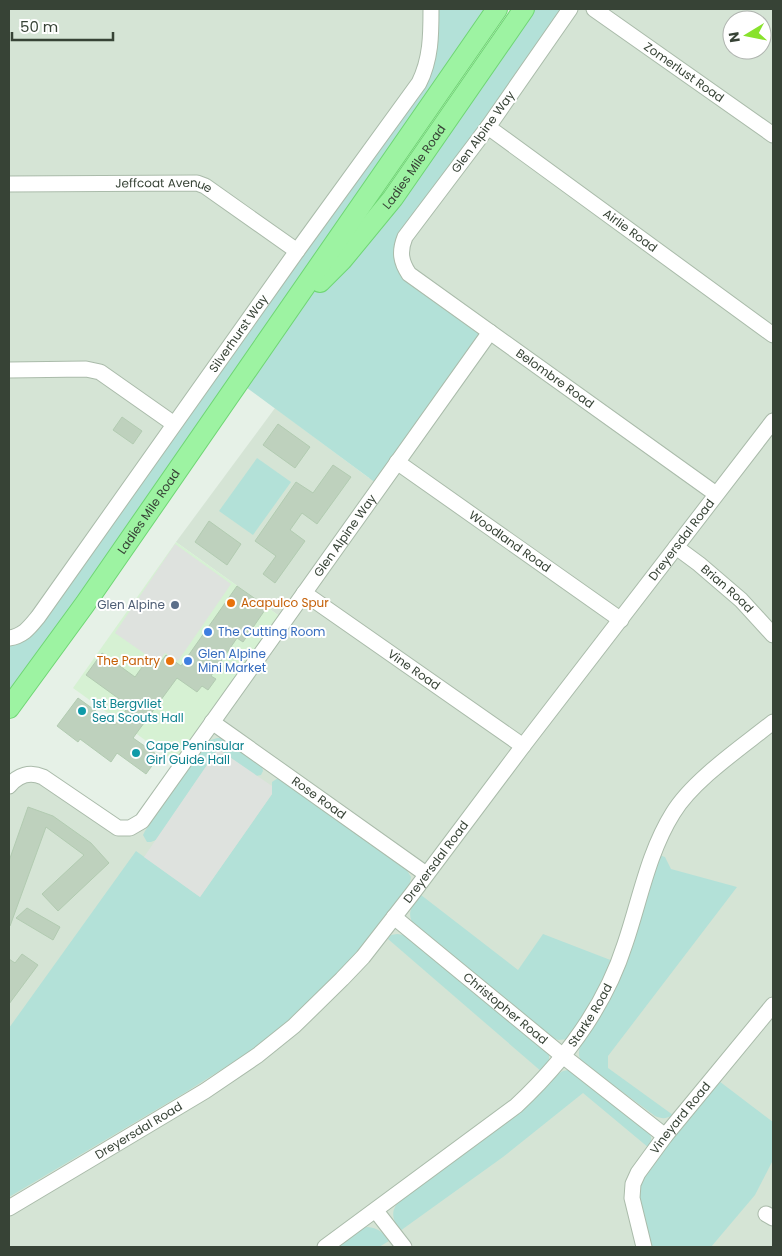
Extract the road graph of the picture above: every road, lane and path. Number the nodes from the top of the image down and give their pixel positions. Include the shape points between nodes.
1 (431, 9) edge
2 (498, 9) edge
3 (524, 9) edge
4 (570, 9) edge
5 (594, 9) edge
6 (488, 127) junction
7 (773, 135) edge
8 (9, 184) edge
9 (297, 251) junction
10 (401, 257) joint
11 (288, 313) junction
12 (490, 332) junction
13 (773, 335) edge
14 (9, 370) edge
15 (773, 421) edge
16 (174, 424) junction
17 (397, 462) junction
18 (716, 494) junction
19 (676, 547) junction
20 (304, 593) junction
21 (621, 620) junction
22 (773, 636) edge
23 (9, 638) edge
24 (9, 708) edge
25 (212, 722) junction
26 (773, 722) edge
27 (523, 746) junction
28 (9, 786) edge
29 (426, 874) junction
30 (394, 917) junction
31 (773, 1005) edge
32 (564, 1056) junction
33 (665, 1136) junction
34 (9, 1208) edge
35 (376, 1211) junction
36 (325, 1247) edge
37 (404, 1247) edge
38 (644, 1247) edge

1 - 9 street, Silverhurst Way via 429,55 419,83
2 - 11 main road, Ladies Mile Road
3 - 11 main road, Ladies Mile Road via 394,198 342,260
4 - 6 street, Glen Alpine Way
5 - 7 street, Zomerlust Road
6 - 10 street, Glen Alpine Way via 405,237
6 - 13 street, Airlie Road
8 - 9 street, Jeffcoat Avenue via 197,183
9 - 16 street, Silverhurst Way
10 - 12 street, Belombre Road via 410,274
11 - 24 main road, Ladies Mile Road via 97,588
12 - 17 street, Glen Alpine Way
12 - 18 street, Belombre Road
14 - 16 street via 86,368 100,372
15 - 18 street, Dreyersdal Road
16 - 23 street, Silverhurst Way via 38,617 27,631
17 - 20 street, Glen Alpine Way
17 - 21 street, Woodland Road
18 - 19 street, Dreyersdal Road
19 - 21 street, Dreyersdal Road
19 - 22 street, Brian Road via 742,600
20 - 25 street, Glen Alpine Way
20 - 27 street, Vine Road
21 - 27 street, Dreyersdal Road
25 - 28 street, Glen Alpine Way via 136,826 124,829 112,825 36,774 19,777
25 - 29 street, Rose Road
26 - 32 street, Starke Road via 697,784 673,813 649,864 618,963 599,1002
27 - 29 street, Dreyersdal Road
29 - 30 street, Dreyersdal Road
30 - 32 street, Christopher Road
30 - 34 street, Dreyersdal Road via 342,979 294,1026 258,1055 205,1091
31 - 33 street, Vineyard Road
32 - 33 street, Christopher Road
32 - 35 street, Starke Road via 516,1106
33 - 38 street, Vineyard Road via 633,1184 632,1204
35 - 36 street, Starke Road
35 - 37 street

